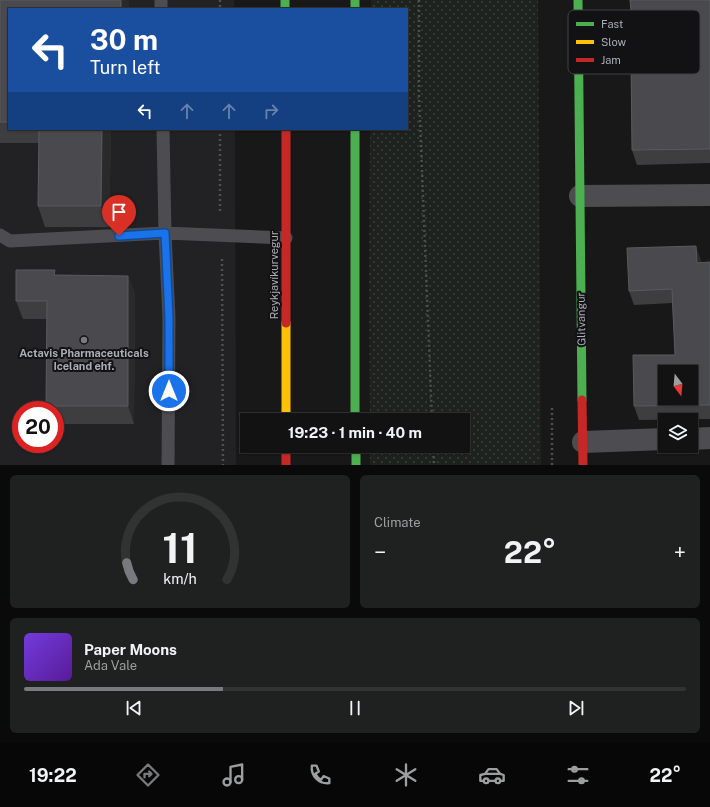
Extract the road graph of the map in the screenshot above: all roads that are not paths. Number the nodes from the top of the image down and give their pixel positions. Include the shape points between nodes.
1 (578, 0) edge
2 (578, 10) edge
3 (579, 74) edge
4 (163, 130) edge
5 (286, 130) edge
6 (355, 130) edge
7 (710, 195) edge
8 (580, 196) junction
9 (165, 233) junction
10 (0, 235) edge
11 (286, 238) junction
12 (286, 413) edge
13 (356, 413) edge
14 (710, 438) edge
15 (698, 439) edge
16 (658, 440) edge
17 (583, 442) junction
18 (286, 453) edge
19 (356, 453) edge
20 (168, 465) edge
21 (286, 465) edge
22 (356, 465) edge
23 (582, 465) edge

1 - 2 main road, Glitvangur
3 - 8 main road, Glitvangur
4 - 9 lane
5 - 11 main road, Reykjavíkurvegur
6 - 13 main road
7 - 8 street
8 - 17 main road, Glitvangur
9 - 10 lane via 10,241
9 - 11 lane
9 - 20 lane via 169,318
11 - 12 main road, Reykjavíkurvegur
14 - 15 street
16 - 17 street
17 - 23 main road, Glitvangur
18 - 21 main road
19 - 22 main road

